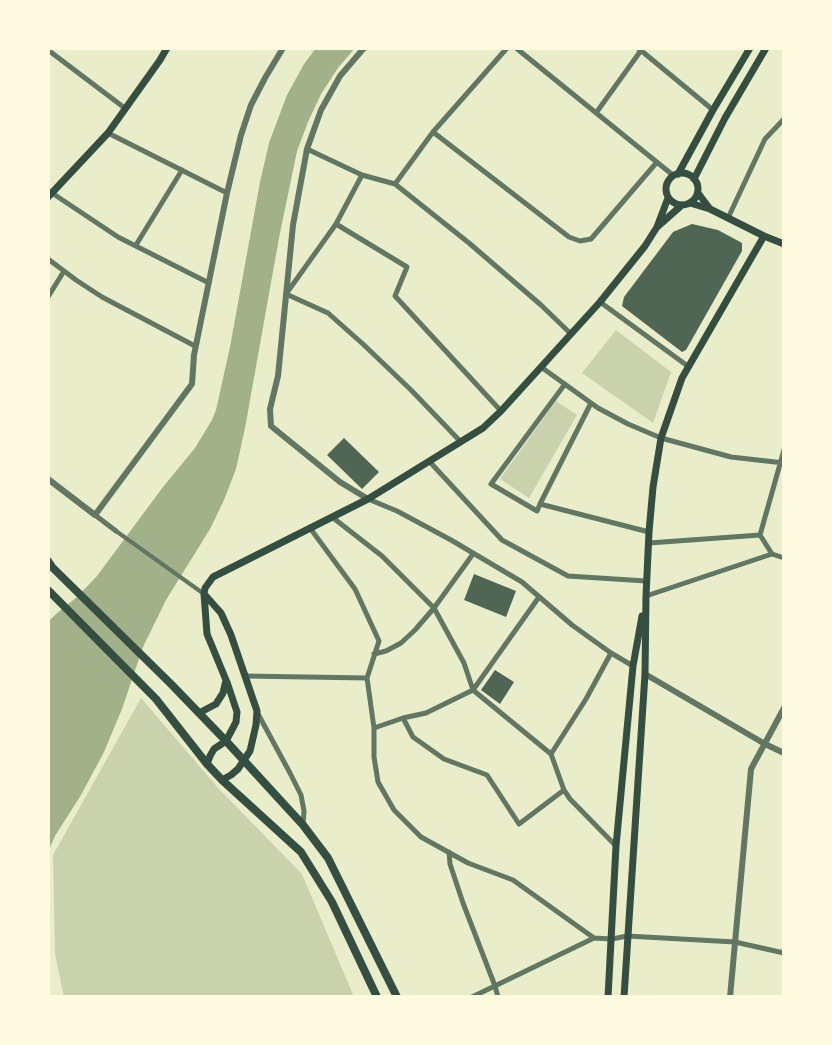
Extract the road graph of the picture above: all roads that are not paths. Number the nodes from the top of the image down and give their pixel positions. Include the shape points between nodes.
1 (167, 48) edge
2 (283, 48) edge
3 (364, 48) edge
4 (507, 48) edge
5 (516, 48) edge
6 (750, 48) edge
7 (766, 48) edge
8 (641, 49) edge
9 (48, 50) edge
10 (126, 109) junction
11 (713, 110) junction
12 (596, 113) junction
13 (784, 118) edge
14 (433, 132) junction
15 (108, 134) junction
16 (307, 149) junction
17 (657, 162) junction
18 (182, 170) junction
19 (362, 175) junction
20 (676, 175) junction
21 (694, 179) junction
22 (395, 184) junction
23 (227, 193) junction
24 (698, 193) junction
25 (50, 195) edge
26 (668, 198) junction
27 (686, 204) junction
28 (710, 209) junction
29 (728, 218) junction
30 (336, 224) junction
31 (657, 227) junction
32 (764, 236) junction
33 (784, 244) edge
34 (135, 245) junction
35 (48, 259) edge
36 (64, 271) junction
37 (208, 283) junction
38 (286, 294) junction
39 (48, 297) edge
40 (600, 302) junction
41 (571, 334) junction
42 (195, 346) junction
43 (541, 367) junction
44 (688, 368) junction
45 (565, 384) junction
46 (591, 403) junction
47 (501, 411) junction
48 (661, 438) junction
49 (461, 442) junction
50 (784, 450) edge
51 (429, 461) junction
52 (782, 463) edge
53 (48, 479) edge
54 (368, 499) junction
55 (540, 504) junction
56 (95, 515) junction
57 (332, 517) junction
58 (310, 528) junction
59 (116, 531) joint
60 (649, 532) junction
61 (760, 535) junction
62 (648, 543) junction
63 (473, 554) junction
64 (772, 554) junction
65 (784, 558) edge
66 (48, 561) edge
67 (646, 581) junction
68 (48, 590) edge
69 (204, 594) junction
70 (646, 596) junction
71 (539, 597) junction
72 (434, 608) junction
73 (611, 653) junction
74 (374, 654) junction
75 (633, 666) junction
76 (645, 674) junction
77 (245, 676) junction
78 (368, 678) junction
79 (226, 680) junction
80 (473, 690) junction
81 (784, 708) edge
82 (257, 711) junction
83 (199, 713) junction
84 (403, 718) junction
85 (374, 728) junction
86 (226, 741) junction
87 (765, 744) junction
88 (784, 753) edge
89 (550, 754) junction
90 (244, 761) junction
91 (207, 764) junction
92 (222, 780) junction
93 (564, 790) junction
94 (303, 825) junction
95 (616, 846) junction
96 (448, 852) junction
97 (627, 936) junction
98 (594, 938) junction
99 (612, 939) junction
100 (735, 942) junction
101 (784, 953) edge
102 (495, 986) junction
103 (377, 997) edge
104 (396, 997) edge
105 (472, 997) edge
106 (498, 997) edge
107 (608, 997) edge
108 (624, 997) edge
109 (730, 997) edge

1 - 10 main road
2 - 23 street via 251,105
3 - 16 street via 340,76 321,110
4 - 14 street
5 - 12 street
6 - 11 main road
7 - 21 main road
8 - 11 street
8 - 12 street
9 - 10 street
10 - 15 main road
11 - 20 main road
12 - 17 street
13 - 29 street via 765,139
14 - 17 street via 569,237 580,241 591,239
14 - 22 street
15 - 18 street
15 - 25 main road
16 - 19 street
16 - 38 street
17 - 20 street
18 - 23 street
18 - 34 street
19 - 22 street
19 - 30 street
20 - 21 main road via 686,174
20 - 26 main road via 667,186
21 - 24 main road
22 - 41 street via 469,243
23 - 37 street
24 - 27 main road
24 - 28 main road
25 - 34 street
26 - 27 main road
26 - 31 main road
27 - 28 main road
27 - 31 main road
28 - 29 main road
29 - 32 main road
30 - 38 street
30 - 47 street via 407,267 395,296
31 - 40 main road
32 - 33 main road
32 - 44 main road
34 - 37 street
35 - 36 street
36 - 39 street
36 - 42 street via 102,297
37 - 42 street
38 - 49 street via 328,313
38 - 54 street via 271,426 340,482
40 - 41 main road
40 - 44 street
41 - 43 main road
42 - 56 street via 192,384
43 - 45 street
43 - 47 main road
44 - 48 main road
45 - 46 street
45 - 55 street via 492,484 537,511
46 - 48 street
46 - 55 street
47 - 49 main road
48 - 52 street via 731,457
48 - 60 main road
49 - 51 main road
50 - 52 street
51 - 54 main road
51 - 67 street via 502,540 568,576
52 - 61 street
53 - 56 street
54 - 57 main road
54 - 63 street via 398,511
55 - 60 street
56 - 59 street
57 - 58 main road
57 - 72 street via 382,556
58 - 69 main road via 213,577
58 - 74 street via 355,589 379,641
59 - 69 street
60 - 62 main road
61 - 62 street
61 - 64 street
62 - 67 main road
63 - 71 street via 522,582
63 - 72 street
64 - 65 street
64 - 70 street
66 - 83 main road
67 - 70 main road
68 - 91 main road via 156,699
69 - 77 main road via 221,613
69 - 79 main road via 207,634
70 - 75 main road
70 - 76 main road
71 - 73 street
71 - 80 street
72 - 74 street via 401,643
72 - 80 street via 464,663
73 - 75 street
73 - 89 street
74 - 78 street
75 - 76 main road
75 - 95 main road
76 - 87 street
76 - 97 main road
77 - 78 street
77 - 82 main road
78 - 85 street
79 - 83 main road via 216,704
79 - 86 main road via 237,712
80 - 84 street via 426,713
80 - 89 street
81 - 87 street
82 - 90 main road via 250,751
82 - 94 street via 300,795
83 - 86 main road
84 - 85 street
84 - 93 street via 413,737 444,759 487,775 519,824
85 - 96 street via 378,783 394,810 421,837
86 - 90 main road
86 - 91 main road via 214,749
87 - 88 street
87 - 100 street via 751,770
89 - 93 street
90 - 92 main road
90 - 94 main road
91 - 92 main road
92 - 103 main road via 301,852 332,902
93 - 95 street
94 - 104 main road via 328,858
95 - 99 main road
96 - 98 street via 513,880
96 - 102 street
97 - 99 street
97 - 100 street
97 - 108 main road
98 - 99 street
98 - 102 street
99 - 107 main road
100 - 101 street
100 - 109 street
102 - 105 street
102 - 106 street

